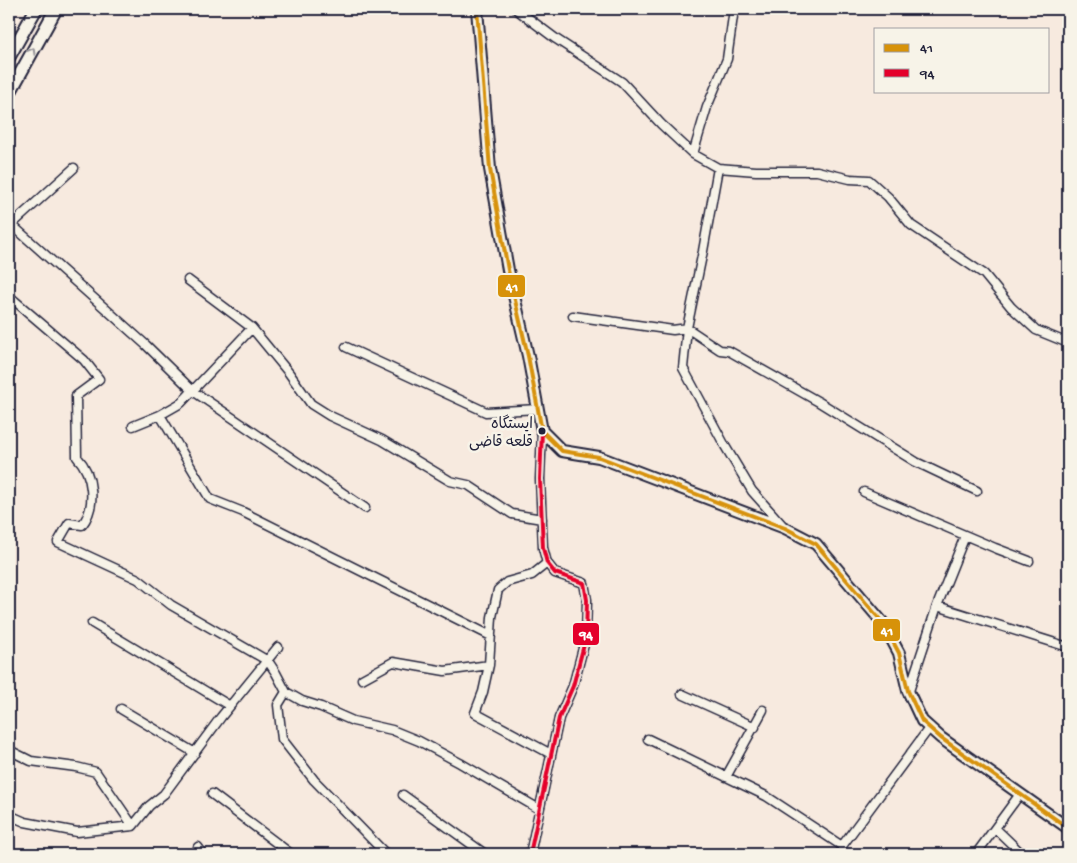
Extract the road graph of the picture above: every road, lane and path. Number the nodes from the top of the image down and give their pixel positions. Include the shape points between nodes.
1 (36, 9) edge
2 (56, 9) edge
3 (477, 9) edge
4 (516, 9) edge
5 (734, 9) edge
6 (9, 57) edge
7 (9, 94) edge
8 (693, 154) junction
9 (74, 168) dead end
10 (718, 168) junction
11 (10, 226) edge
12 (188, 280) dead end
13 (9, 296) edge
14 (573, 316) dead end
15 (252, 328) junction
16 (687, 328) junction
17 (1068, 343) edge
18 (346, 348) dead end
19 (193, 391) junction
20 (538, 409) junction
21 (160, 415) junction
22 (133, 426) dead end
23 (542, 431) junction
24 (977, 491) dead end
25 (864, 492) dead end
26 (365, 508) dead end
27 (542, 519) junction
28 (785, 528) junction
29 (965, 536) junction
30 (1029, 561) dead end
31 (547, 563) junction
32 (937, 606) junction
33 (92, 623) dead end
34 (491, 636) junction
35 (278, 647) dead end
36 (1068, 647) edge
37 (268, 661) junction
38 (489, 665) junction
39 (362, 679) dead end
40 (908, 691) junction
41 (286, 692) junction
42 (682, 694) dead end
43 (230, 706) junction
44 (121, 709) dead end
45 (763, 710) dead end
46 (755, 727) junction
47 (930, 727) junction
48 (648, 739) dead end
49 (9, 750) edge
50 (195, 753) junction
51 (551, 754) junction
52 (726, 777) junction
53 (212, 794) dead end
54 (1020, 794) junction
55 (403, 795) dead end
56 (539, 810) junction
57 (9, 815) edge
58 (133, 826) junction
59 (1068, 828) edge
60 (996, 829) junction
61 (198, 847) dead end
62 (842, 850) edge
63 (203, 854) edge
64 (292, 854) edge
65 (386, 854) edge
66 (485, 854) edge
67 (530, 854) edge
68 (976, 854) edge
69 (1022, 854) edge

1 - 6 main road
7 -> 2 main road
3 - 20 street via 490,170
4 - 8 street via 622,82
5 - 8 street via 727,59 707,107
8 - 10 street
9 - 11 street
10 - 16 street
10 - 17 street via 817,170 850,179 869,180 888,197 911,226 984,274 1011,307 1036,330
11 - 19 street via 146,345
12 - 15 street
13 - 37 street via 84,360 99,379 76,396 77,457 84,465 92,494 89,511 82,525 69,522 58,542 138,579 171,605
14 - 16 street via 673,330
15 - 19 street
15 - 27 street via 311,404 382,440 450,481 468,485 512,514
16 - 24 street via 720,350 729,351 819,402 916,462
16 - 28 street via 683,368 752,492
18 - 20 street via 486,412
19 - 21 street via 181,404
19 - 26 street
20 - 23 street
21 - 22 street
21 - 34 street via 210,500 243,512
23 - 27 street
23 - 28 street via 562,451 599,457
25 - 29 street
27 - 31 street
28 - 40 street via 816,544 883,623 899,653
29 - 30 street
29 - 32 street
31 - 34 street via 532,575 507,582 498,590
31 - 51 street via 555,573 584,583 587,600 586,637 573,686 559,718
32 - 36 street
32 - 40 street
33 - 43 street
34 - 38 street
35 - 37 street
37 - 41 street
37 - 43 street
38 - 39 street via 445,671 393,662
38 - 51 street via 476,713
40 - 47 street via 922,721
41 - 56 street via 353,721 392,730 419,741
41 - 65 street via 278,705 282,739 314,780
42 - 46 street
43 - 50 street
44 - 50 street
45 - 46 street
46 - 52 street
47 - 54 street
47 - 62 street
48 - 52 street
49 - 58 street via 31,761 96,772
50 - 58 street via 164,794
51 - 56 street
52 - 62 street via 766,796
53 - 64 street
54 - 59 street
54 - 60 street
55 - 66 street
56 - 67 street
57 - 58 street via 25,822 77,832
60 - 68 street
60 - 69 street
61 - 63 street

